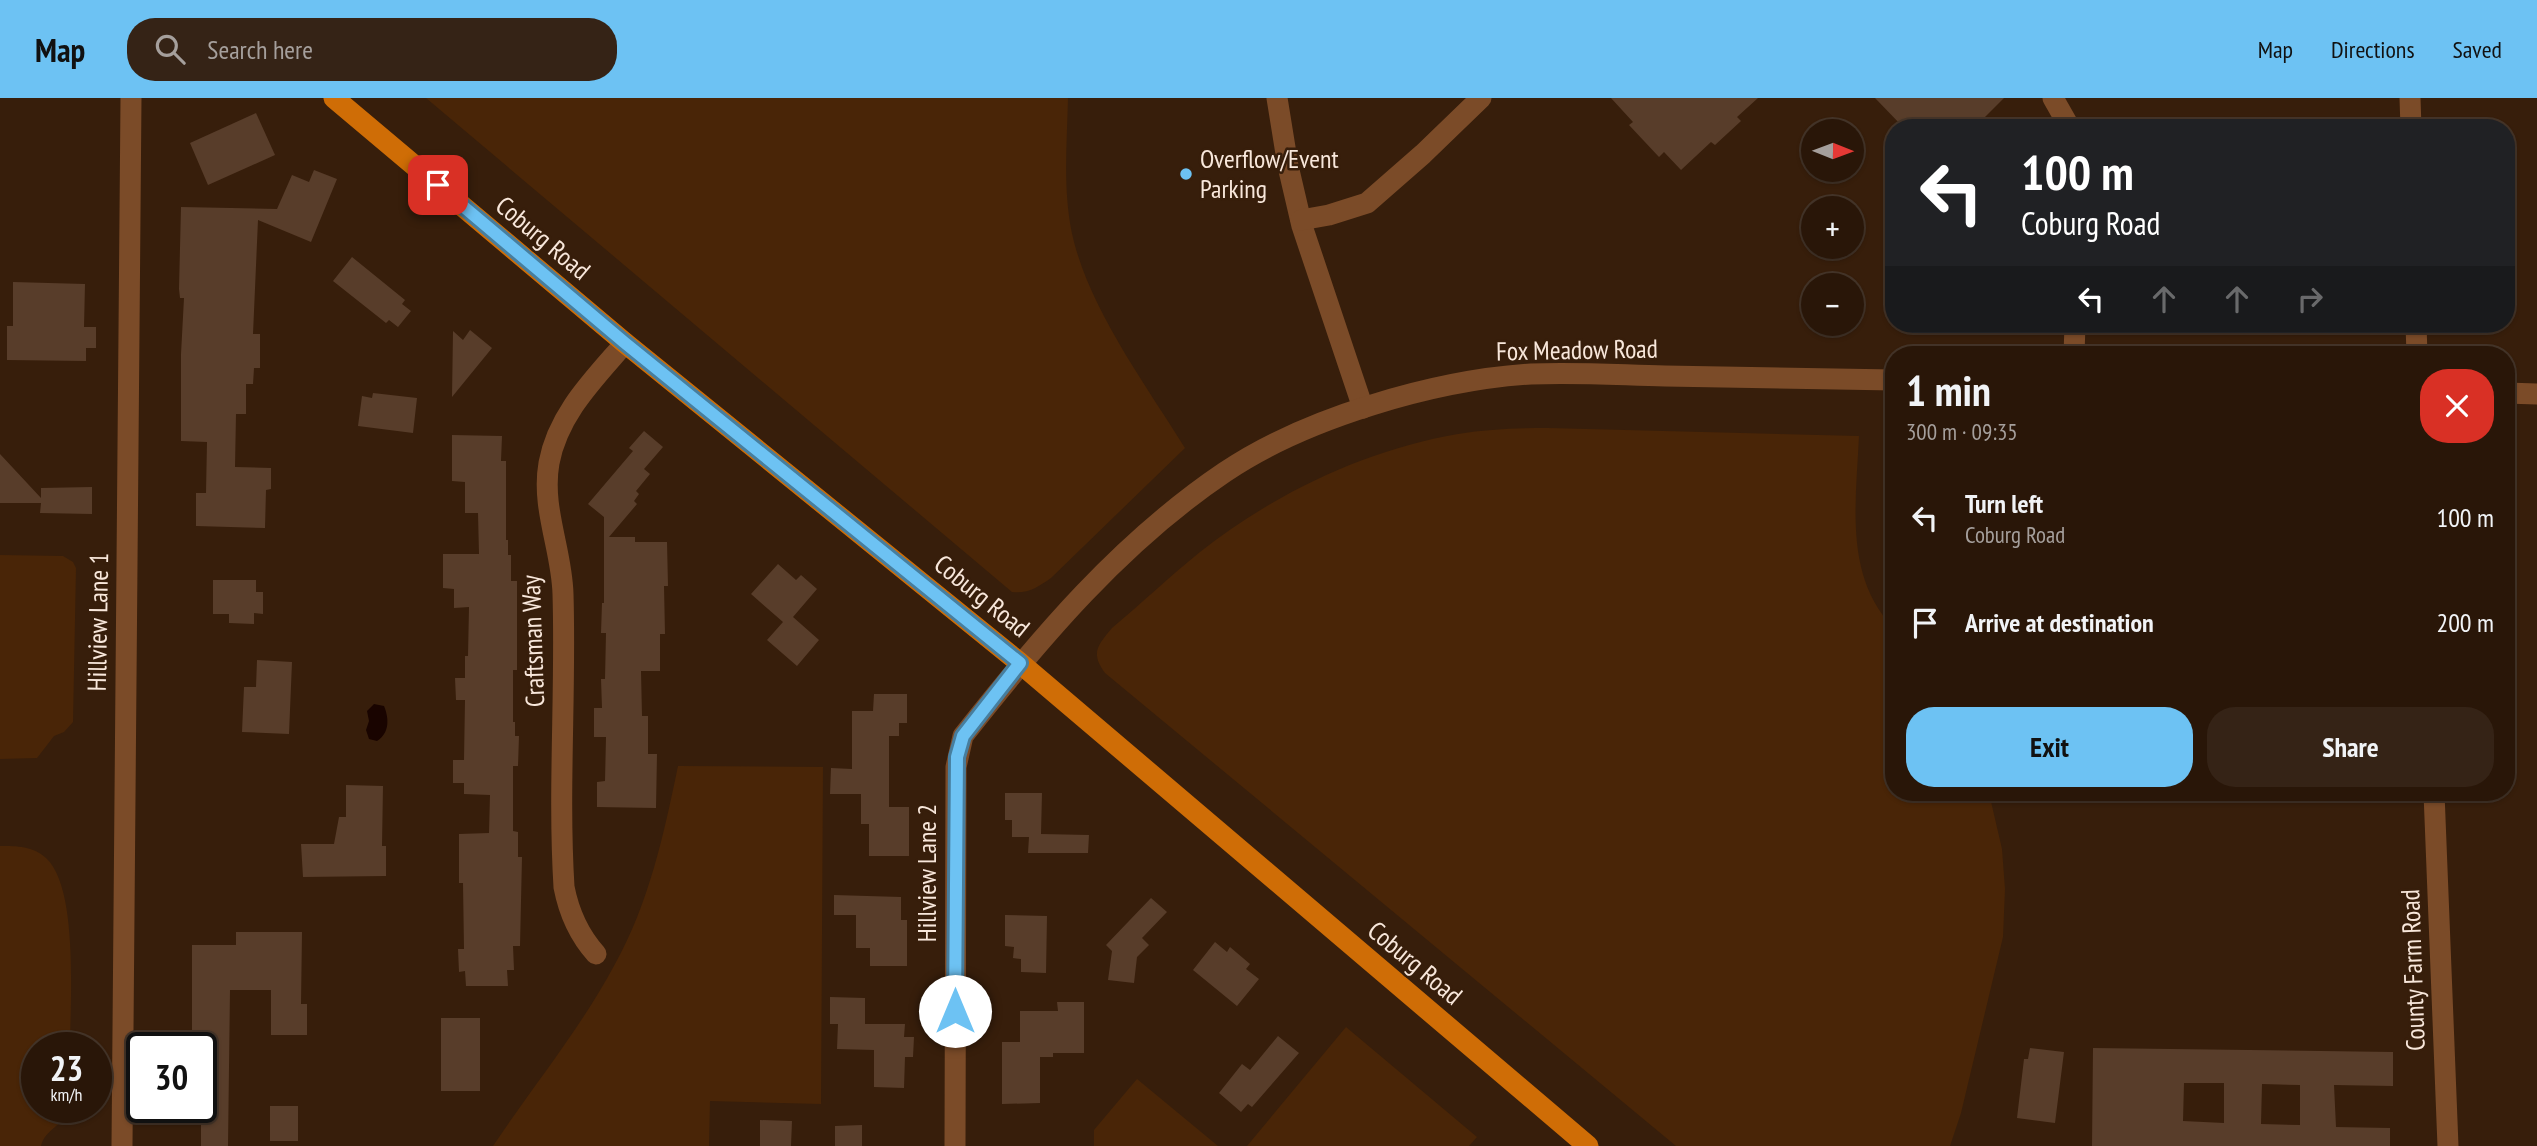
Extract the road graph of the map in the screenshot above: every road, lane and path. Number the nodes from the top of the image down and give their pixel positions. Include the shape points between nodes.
1 (131, 98) edge
2 (334, 98) edge
3 (1277, 98) edge
4 (1480, 98) edge
5 (2053, 98) edge
6 (2410, 98) edge
7 (2065, 119) edge
8 (2411, 119) edge
9 (1301, 220) junction
10 (625, 343) junction
11 (1885, 380) edge
12 (2515, 393) edge
13 (2537, 394) edge
14 (1363, 408) junction
15 (1020, 663) junction
16 (2434, 801) edge
17 (596, 954) dead end
18 (122, 1146) edge
19 (955, 1146) edge
20 (1588, 1146) edge
21 (2448, 1146) edge

1 - 18 street, Hillview Lane 1
2 - 10 main road, Coburg Road
3 - 9 street
4 - 9 street via 1367,203
5 - 7 street
6 - 8 street
9 - 14 street
10 - 15 main road, Coburg Road
10 - 17 street, Craftsman Way via 568,414 554,444 547,482 563,592 564,887 580,934
11 - 14 street, Fox Meadow Road via 1532,374 1465,383
12 - 13 street
14 - 15 street, Fox Meadow Road via 1262,451 1186,500 1122,555
15 - 19 street, Hillview Lane 2 via 963,736 957,757
15 - 20 main road, Coburg Road
16 - 21 street, County Farm Road

